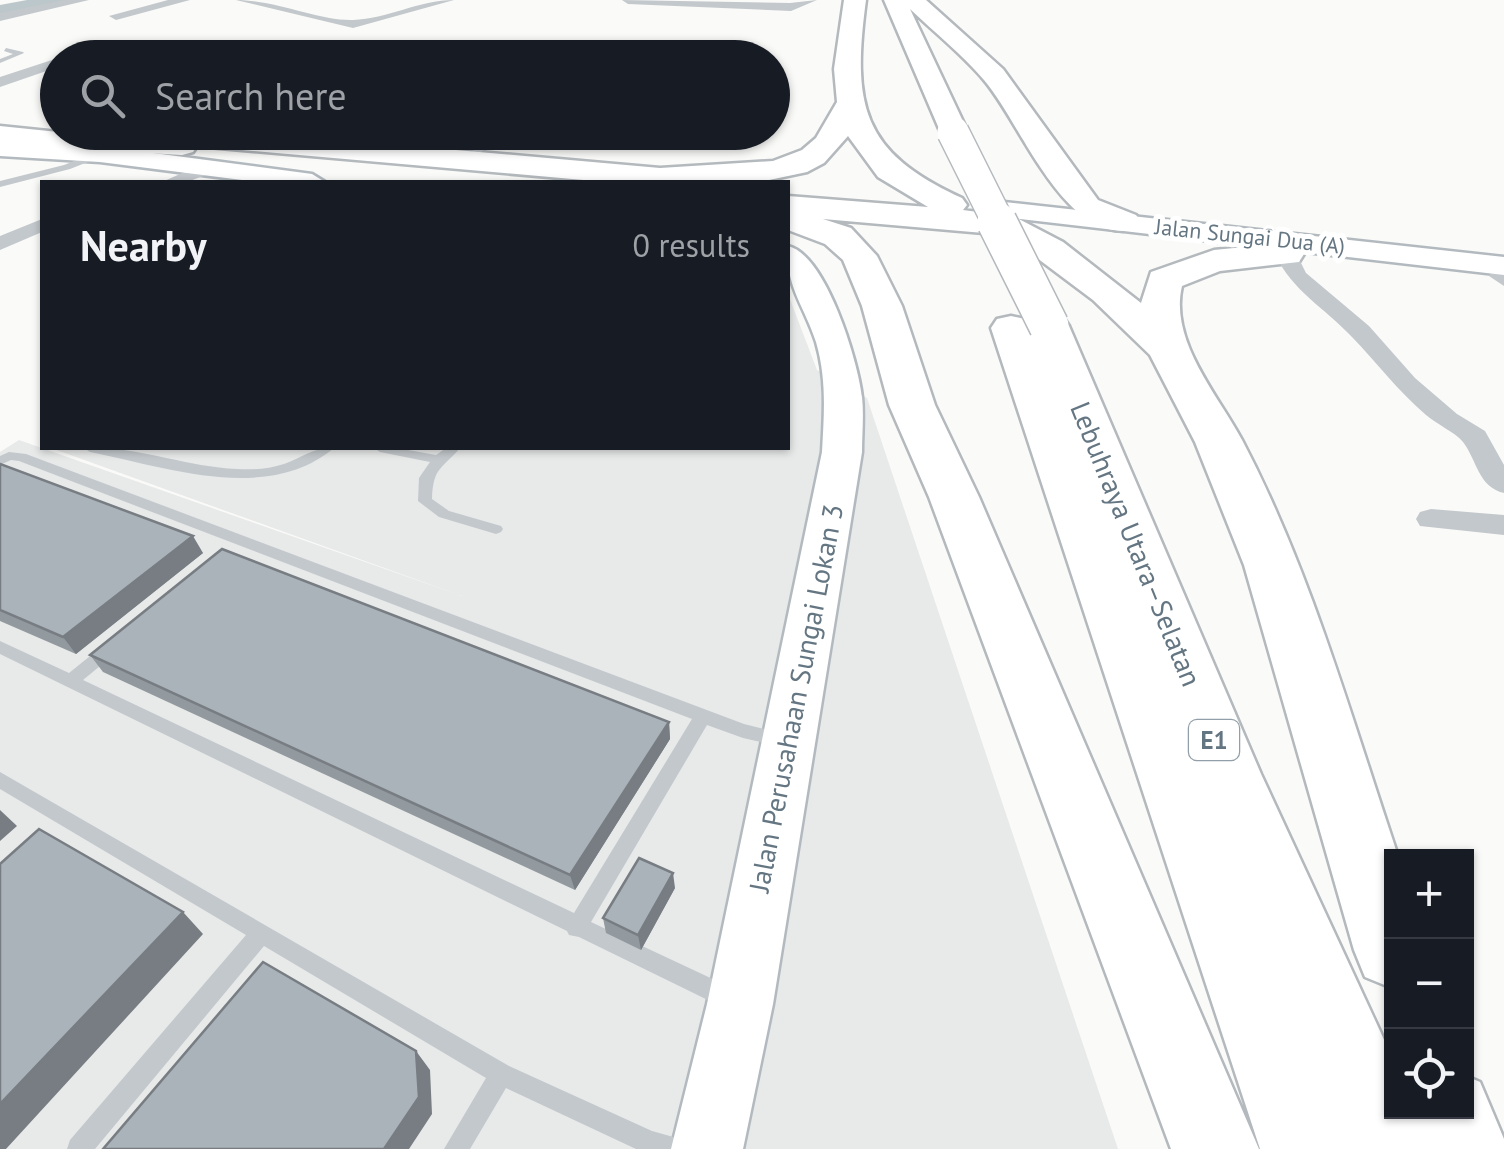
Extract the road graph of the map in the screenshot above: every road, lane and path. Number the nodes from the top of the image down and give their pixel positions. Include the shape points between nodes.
1 (36, 0) edge
2 (83, 0) edge
3 (184, 0) edge
4 (242, 0) edge
5 (448, 0) edge
6 (628, 0) edge
7 (811, 0) edge
8 (854, 0) edge
9 (876, 0) edge
10 (895, 0) edge
11 (914, 0) edge
12 (0, 7) edge
13 (116, 16) dead end
14 (0, 17) edge
15 (6, 50) dead end
16 (0, 61) edge
17 (40, 68) edge
18 (0, 82) edge
19 (850, 104) junction
20 (0, 115) edge
21 (40, 125) edge
22 (0, 127) edge
23 (40, 128) edge
24 (942, 132) junction
25 (1034, 134) junction
26 (0, 135) edge
27 (40, 137) edge
28 (0, 149) edge
29 (186, 150) edge
30 (339, 150) edge
31 (413, 150) edge
32 (480, 150) edge
33 (100, 154) junction
34 (404, 156) junction
35 (461, 162) junction
36 (206, 168) junction
37 (342, 172) edge
38 (614, 174) junction
39 (177, 180) edge
40 (297, 180) edge
41 (474, 180) edge
42 (684, 180) edge
43 (0, 184) edge
44 (790, 190) edge
45 (991, 203) junction
46 (790, 206) edge
47 (790, 220) edge
48 (1124, 222) junction
49 (40, 226) edge
50 (0, 244) edge
51 (1286, 254) junction
52 (790, 257) edge
53 (1503, 274) edge
54 (894, 275) junction
55 (1030, 327) junction
56 (1168, 348) junction
57 (101, 450) edge
58 (323, 450) edge
59 (390, 450) edge
60 (452, 450) edge
61 (439, 460) junction
62 (0, 461) edge
63 (1504, 484) edge
64 (1431, 518) dead end
65 (1504, 525) edge
66 (496, 528) dead end
67 (244, 541) junction
68 (230, 553) edge
69 (129, 634) edge
70 (0, 647) edge
71 (71, 680) junction
72 (704, 715) junction
73 (787, 741) junction
74 (0, 780) edge
75 (576, 928) junction
76 (261, 933) junction
77 (1389, 939) edge
78 (740, 1004) junction
79 (501, 1074) junction
80 (1453, 1119) edge
81 (80, 1149) edge
82 (456, 1149) edge
83 (674, 1149) edge
84 (707, 1149) edge
85 (1215, 1149) edge
86 (1304, 1149) edge
87 (1388, 1149) edge
88 (1464, 1149) edge

1 - 12 street
2 - 14 street
3 - 13 street
4 - 5 street via 353,24
6 - 7 street via 791,7
8 - 19 highway
9 - 24 highway, Lebuhraya Utara–Selatan / E1
10 - 24 highway, Lebuhraya Utara–Selatan / E1
11 - 25 highway via 994,75
15 - 16 lane via 21,53
17 - 18 street
19 - 38 highway via 829,143 784,168 736,175
19 - 45 highway via 874,158 914,189
20 - 21 highway
22 - 23 highway
24 - 55 highway, Lebuhraya Utara–Selatan / E1, bridge
25 - 45 highway
25 - 48 highway via 1086,208
26 - 27 highway
28 - 33 main road
29 - 37 highway
30 - 34 highway
31 - 34 lane
32 - 35 lane
33 - 36 main road
33 - 43 lane
34 - 35 highway
35 - 38 highway
36 - 39 street
36 - 40 main road
37 - 41 highway
38 - 42 highway
44 - 45 highway
45 - 46 highway
45 - 48 main road, Jalan Sungai Dua (A)
45 - 51 main road, Jalan Sungai Dua (A)
45 - 54 highway
45 - 56 highway via 1108,292
47 - 54 highway via 838,236
48 - 53 main road, Jalan Sungai Dua (A)
49 - 50 street
51 - 53 main road, Jalan Sungai Dua (A)
51 - 56 highway via 1214,261 1164,280
51 - 63 street via 1296,276 1360,331 1406,384 1475,436
52 - 73 main road, Jalan Perusahaan Sungai Lokan 3 via 826,324 844,396 842,452
54 - 85 highway via 912,405
55 - 86 highway, Lebuhraya Utara–Selatan / E1
55 - 87 highway, Lebuhraya Utara–Selatan / E1
56 - 77 highway via 1219,442 1271,565
57 - 58 lane via 253,474
59 - 61 lane
60 - 61 lane
61 - 66 lane via 426,478 425,501 444,514
62 - 67 lane via 21,457
64 - 65 street
67 - 68 lane
67 - 72 lane
69 - 71 lane
70 - 71 lane
71 - 75 lane
72 - 73 lane
72 - 75 lane
73 - 78 main road, Jalan Perusahaan Sungai Lokan 3
74 - 76 lane via 57,823
75 - 78 lane
76 - 79 lane
76 - 81 lane
78 - 84 main road, Jalan Perusahaan Sungai Lokan 3
79 - 82 lane
79 - 83 lane
80 - 88 highway

